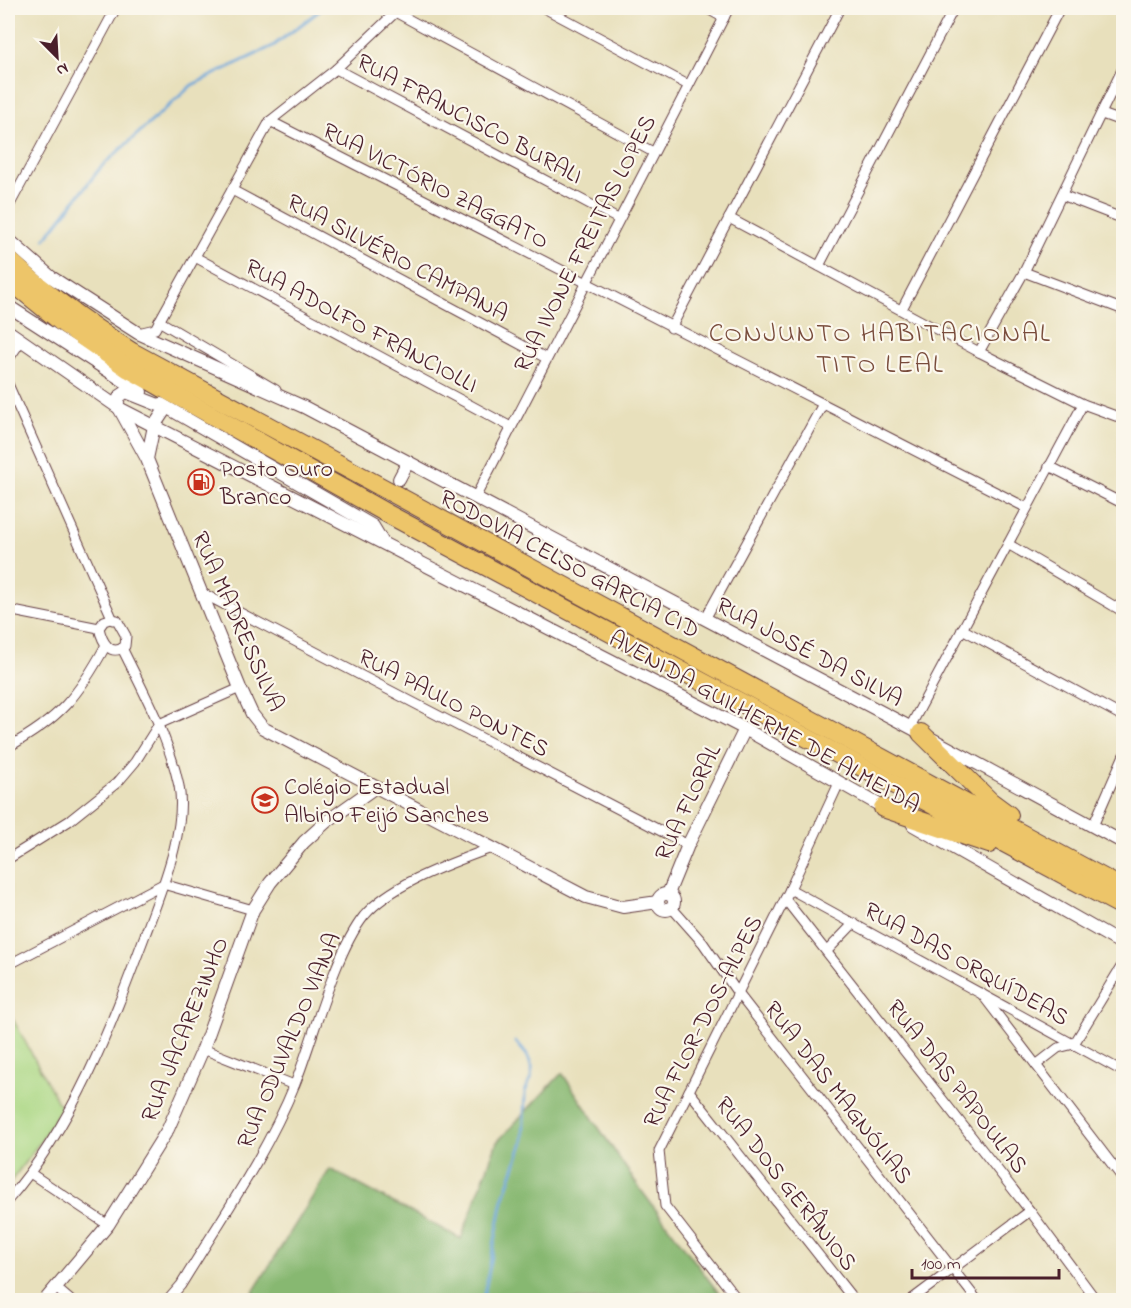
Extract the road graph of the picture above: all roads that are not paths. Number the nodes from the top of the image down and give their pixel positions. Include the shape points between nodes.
1 (116, 8) edge
2 (544, 8) edge
3 (706, 8) edge
4 (729, 8) edge
5 (840, 8) edge
6 (954, 8) edge
7 (1060, 8) edge
8 (398, 10) edge
9 (724, 18) junction
10 (1124, 66) edge
11 (336, 69) junction
12 (688, 85) junction
13 (1102, 114) junction
14 (270, 121) junction
15 (1124, 122) edge
16 (653, 153) junction
17 (232, 190) junction
18 (1062, 195) junction
19 (8, 208) edge
20 (729, 218) junction
21 (618, 219) junction
22 (1124, 219) edge
23 (8, 240) edge
24 (195, 257) junction
25 (8, 259) edge
26 (819, 266) junction
27 (1024, 272) junction
28 (8, 279) edge
29 (584, 284) junction
30 (8, 306) edge
31 (902, 309) junction
32 (1124, 310) edge
33 (159, 321) junction
34 (671, 328) junction
35 (8, 331) edge
36 (138, 333) junction
37 (21, 341) junction
38 (979, 352) junction
39 (546, 358) junction
40 (8, 360) edge
41 (8, 384) edge
42 (823, 404) junction
43 (1083, 404) junction
44 (304, 407) junction
45 (119, 408) junction
46 (166, 408) junction
47 (1124, 419) edge
48 (154, 426) junction
49 (511, 427) junction
50 (147, 459) junction
51 (408, 462) junction
52 (1049, 466) junction
53 (399, 479) dead end
54 (475, 498) junction
55 (1124, 504) edge
56 (1027, 508) junction
57 (373, 527) junction
58 (1008, 544) junction
59 (202, 593) junction
60 (8, 610) edge
61 (1124, 612) edge
62 (705, 619) junction
63 (113, 620) junction
64 (99, 628) junction
65 (962, 629) junction
66 (106, 645) junction
67 (122, 648) junction
68 (240, 688) junction
69 (1124, 717) edge
70 (159, 724) junction
71 (745, 729) junction
72 (915, 730) junction
73 (8, 747) edge
74 (1124, 755) edge
75 (839, 783) junction
76 (374, 788) junction
77 (883, 808) junction
78 (1093, 826) junction
79 (1124, 843) edge
80 (688, 845) junction
81 (491, 848) junction
82 (8, 859) edge
83 (163, 884) junction
84 (1084, 885) junction
85 (1117, 886) edge
86 (790, 889) junction
87 (668, 894) junction
88 (785, 898) junction
89 (658, 902) junction
90 (1124, 907) edge
91 (672, 908) junction
92 (253, 910) junction
93 (854, 923) junction
94 (1124, 945) edge
95 (828, 950) junction
96 (1124, 962) edge
97 (8, 965) edge
98 (979, 991) junction
99 (737, 992) junction
100 (1074, 1044) junction
101 (203, 1049) junction
102 (1036, 1065) junction
103 (1124, 1072) edge
104 (294, 1085) junction
105 (689, 1091) junction
106 (30, 1173) junction
107 (1124, 1180) edge
108 (8, 1200) edge
109 (1030, 1211) junction
110 (108, 1225) junction
111 (951, 1270) junction
112 (56, 1288) junction
113 (45, 1300) edge
114 (70, 1300) edge
115 (168, 1300) edge
116 (738, 1300) edge
117 (854, 1300) edge
118 (911, 1300) edge
119 (977, 1300) edge
120 (1096, 1300) edge

1 - 19 street
2 - 12 street
3 - 9 street
4 - 9 street, RUA IVONE FREITAS LOPES
5 - 20 street
6 - 26 street
7 - 31 street
8 - 11 street
8 - 16 street
9 - 12 street, RUA IVONE FREITAS LOPES
10 - 13 street
11 - 14 street
11 - 21 street, RUA FRANCISCO BURALI
12 - 16 street, RUA IVONE FREITAS LOPES
13 - 15 street
13 - 18 street
14 - 17 street
14 - 29 street, RUA VICTÓRIO ZAGGATO
16 - 21 street, RUA IVONE FREITAS LOPES
17 - 24 street
17 - 39 street, RUA SILVÉRIO CAMPANA
18 - 22 street
18 - 27 street
20 - 26 street
20 - 34 street
21 - 29 street, RUA IVONE FREITAS LOPES
23 - 36 street, RUA JOSÉ DA SILVA via 51,277
24 - 33 street
24 - 49 street, RUA ADOLFO FRANCIOLLI
25 - 85 highway, RODOVIA CELSO GARCIA CID via 82,321 132,352
26 - 31 street
27 - 32 street
27 - 38 street
28 - 84 highway, RODOVIA CELSO GARCIA CID via 60,321 139,375 387,514
29 - 34 street, RUA VICTÓRIO ZAGGATO
29 - 39 street, RUA IVONE FREITAS LOPES
30 - 46 street
31 - 38 street
33 - 36 street via 155,329
33 - 44 street
34 - 42 street, RUA VICTÓRIO ZAGGATO
35 - 37 street
36 - 44 street, RUA JOSÉ DA SILVA
37 - 40 street
37 - 45 street
38 - 43 street
39 - 49 street, RUA IVONE FREITAS LOPES
41 - 63 street
42 - 56 street, RUA VICTÓRIO ZAGGATO
42 - 62 street
43 - 47 street
43 - 52 street
44 - 51 street, RUA JOSÉ DA SILVA
45 - 46 street via 117,402 126,392
45 - 48 street
45 - 50 street, RUA MADRESSILVA
46 - 48 street
46 - 57 street
48 - 50 street
48 - 57 street
49 - 54 street, RUA IVONE FREITAS LOPES
50 - 59 street, RUA MADRESSILVA
51 - 53 street
51 - 54 street, RUA JOSÉ DA SILVA
52 - 55 street
52 - 56 street
54 - 62 street, RUA JOSÉ DA SILVA
56 - 58 street
57 - 71 street, AVENIDA GUILHERME DE ALMEIDA via 383,542
58 - 61 street
58 - 65 street
59 - 68 street, RUA MADRESSILVA
59 - 80 street, RUA PAULO PONTES
60 - 64 street
62 - 72 street, RUA JOSÉ DA SILVA
63 - 64 street via 104,621
63 - 67 street via 122,625 126,636
64 - 66 street
65 - 69 street
65 - 72 street
66 - 67 street via 112,651
66 - 73 street via 89,676 62,711
67 - 70 street
68 - 70 street
68 - 76 street, RUA MADRESSILVA via 252,714 269,733
70 - 82 street via 118,782 69,820
70 - 83 street via 180,788 177,841
71 - 75 street, AVENIDA GUILHERME DE ALMEIDA
71 - 80 street, RUA FLORAL
72 - 78 street, RUA JOSÉ DA SILVA
72 - 85 highway via 990,801
74 - 78 street
75 - 77 street, AVENIDA GUILHERME DE ALMEIDA
75 - 86 street, RUA FLOR-DOS-ALPES
76 - 81 street, RUA MADRESSILVA
76 - 92 street, RUA JACAREZINHO via 326,822 292,854
77 - 84 highway via 995,846 1062,879
77 - 94 street, AVENIDA GUILHERME DE ALMEIDA
78 - 79 street, RUA JOSÉ DA SILVA
80 - 87 street, RUA FLORAL
81 - 89 street, RUA MADRESSILVA via 586,897 623,907
81 - 104 street, RUA ODUVALDO VIANA via 397,890 364,916 342,957
83 - 92 street
83 - 97 street
83 - 106 street via 97,1056
84 - 90 highway, RODOVIA CELSO GARCIA CID
86 - 88 street, RUA FLOR-DOS-ALPES
86 - 93 street, RUA DAS ORQUÍDEAS
87 - 89 street
87 - 91 street via 674,900
88 - 95 street, RUA DAS PAPOULAS
88 - 99 street, RUA FLOR-DOS-ALPES
89 - 91 street via 661,909
91 - 99 street, RUA DAS MAGNÓLIAS via 703,943
92 - 101 street, RUA JACAREZINHO
93 - 95 street
93 - 98 street, RUA DAS ORQUÍDEAS
95 - 109 street, RUA DAS PAPOULAS
96 - 100 street
98 - 100 street, RUA DAS ORQUÍDEAS
98 - 102 street
99 - 105 street, RUA FLOR-DOS-ALPES
99 - 111 street, RUA DAS MAGNÓLIAS
100 - 102 street via 1058,1048
100 - 103 street, RUA DAS ORQUÍDEAS
101 - 104 street
101 - 110 street, RUA JACAREZINHO via 168,1129
102 - 107 street
104 - 115 street, RUA ODUVALDO VIANA via 258,1159
105 - 116 street, RUA FLOR-DOS-ALPES via 659,1151 664,1206
105 - 117 street, RUA DOS GERÂNIOS
106 - 108 street
106 - 110 street
109 - 111 street
109 - 120 street, RUA DAS PAPOULAS
110 - 112 street, RUA JACAREZINHO
111 - 118 street
111 - 119 street, RUA DAS MAGNÓLIAS
112 - 113 street, RUA JACAREZINHO
112 - 114 street

